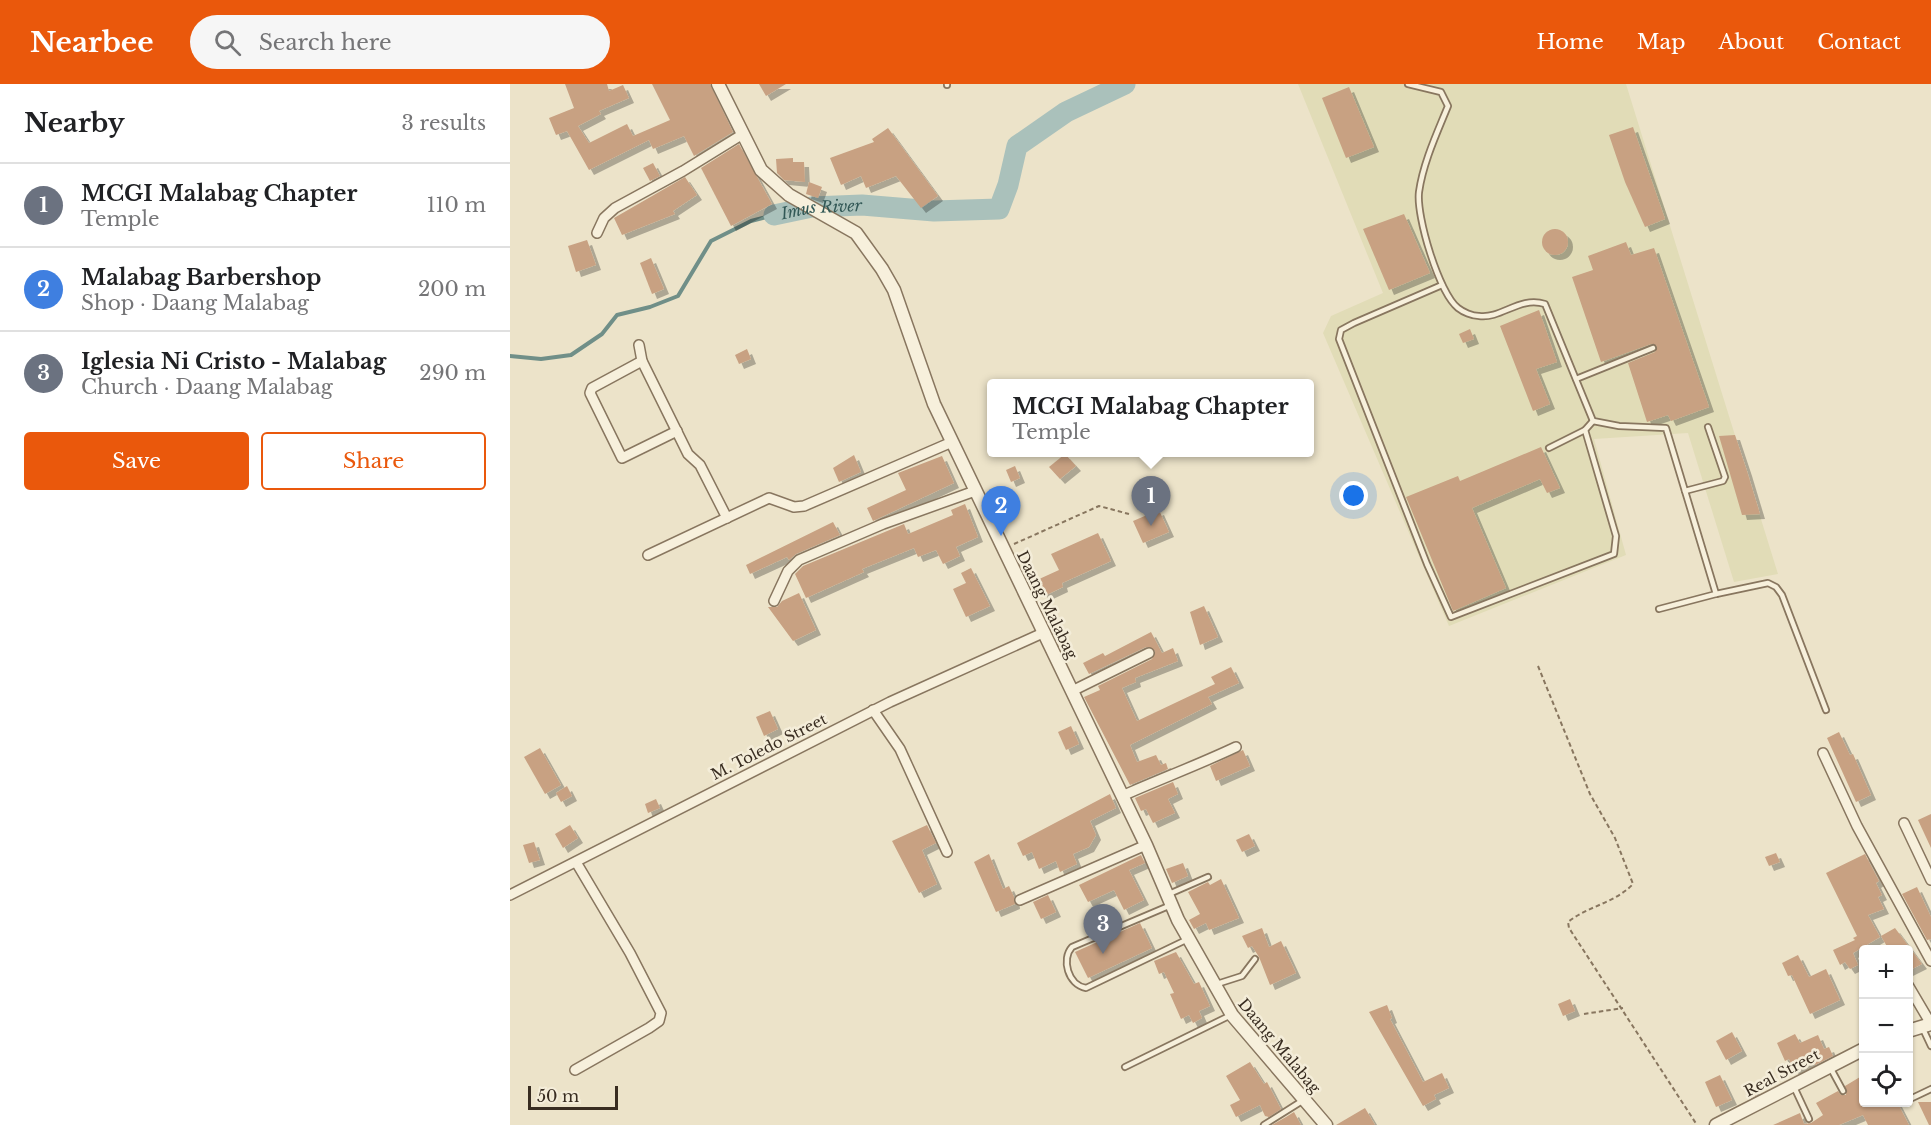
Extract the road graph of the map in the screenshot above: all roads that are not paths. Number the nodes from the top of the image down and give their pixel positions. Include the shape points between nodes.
1 (718, 84) edge
2 (1408, 84) edge
3 (743, 134) junction
4 (597, 233) dead end
5 (1442, 285) junction
6 (639, 345) dead end
7 (1653, 348) dead end
8 (642, 361) junction
9 (1576, 379) junction
10 (1593, 421) junction
11 (1708, 427) dead end
12 (1585, 430) junction
13 (676, 431) junction
14 (952, 442) junction
15 (1549, 448) dead end
16 (975, 490) junction
17 (1685, 491) junction
18 (727, 518) junction
19 (648, 555) dead end
20 (1716, 594) junction
21 (774, 601) dead end
22 (1659, 609) dead end
23 (1044, 632) junction
24 (1149, 653) dead end
25 (1072, 691) junction
26 (873, 710) junction
27 (1826, 710) dead end
28 (1236, 747) dead end
29 (1823, 753) dead end
30 (1122, 796) junction
31 (1904, 823) dead end
32 (1146, 845) junction
33 (947, 852) dead end
34 (576, 862) junction
35 (1208, 877) dead end
36 (1931, 880) edge
37 (510, 895) edge
38 (1020, 900) dead end
39 (1169, 900) junction
40 (1188, 938) junction
41 (1927, 946) edge
42 (1255, 959) dead end
43 (1931, 961) edge
44 (1214, 986) junction
45 (1913, 995) edge
46 (1232, 1015) junction
47 (1928, 1025) edge
48 (1913, 1030) edge
49 (1931, 1046) edge
50 (1859, 1051) edge
51 (1828, 1065) junction
52 (1125, 1067) dead end
53 (575, 1070) dead end
54 (1792, 1084) junction
55 (1931, 1089) edge
56 (1843, 1091) dead end
57 (1913, 1098) edge
58 (1304, 1099) junction
59 (1809, 1119) dead end
60 (1724, 1123) edge
61 (1322, 1124) edge
62 (1264, 1125) edge

1 - 3 street, Daang Malabag
2 - 5 lane via 1441,92 1448,106 1419,194 1424,232
3 - 4 street via 615,208 604,218
3 - 14 street, Daang Malabag via 761,170 774,184 856,233 882,269 894,290 934,404
5 - 9 lane via 1457,308 1481,317 1532,300 1545,304
5 - 12 lane via 1354,323 1341,330 1339,339 1451,617 1614,555 1616,536
6 - 8 street
7 - 9 lane
8 - 13 street
8 - 13 street via 595,386 590,393 594,405 622,458
9 - 10 lane
10 - 12 lane
10 - 17 lane via 1666,428
11 - 17 lane via 1725,477 1723,481
12 - 15 lane
13 - 18 street via 688,454 700,465
14 - 16 street, Daang Malabag
14 - 18 street via 804,506 794,507 769,498
16 - 21 street via 799,560 788,572
16 - 23 street, Daang Malabag
17 - 20 lane
18 - 19 street
20 - 22 lane
20 - 27 lane via 1768,583 1776,587
23 - 25 street, Daang Malabag
23 - 26 street, M. Toledo Street
24 - 25 street
25 - 30 street, Daang Malabag
26 - 33 street via 900,749
26 - 34 street, M. Toledo Street
28 - 30 street via 1188,771
29 - 41 street via 1857,826
30 - 32 street, Daang Malabag
31 - 36 street
32 - 38 street
32 - 39 street, Daang Malabag
34 - 37 street, M. Toledo Street
34 - 53 street via 661,1013 659,1021 649,1028
35 - 39 lane
39 - 40 street, Daang Malabag
39 - 40 lane via 1072,947 1066,963 1073,981 1086,988
40 - 44 street, Daang Malabag
41 - 43 street
42 - 44 lane via 1242,976
44 - 46 street, Daang Malabag
45 - 47 street
46 - 52 lane
46 - 58 street, Daang Malabag
47 - 48 street
47 - 49 lane
50 - 51 street, Real Street
51 - 54 street, Real Street
51 - 56 lane
54 - 59 lane
54 - 60 street, Real Street
55 - 57 lane
58 - 61 street, Daang Malabag
58 - 62 lane

